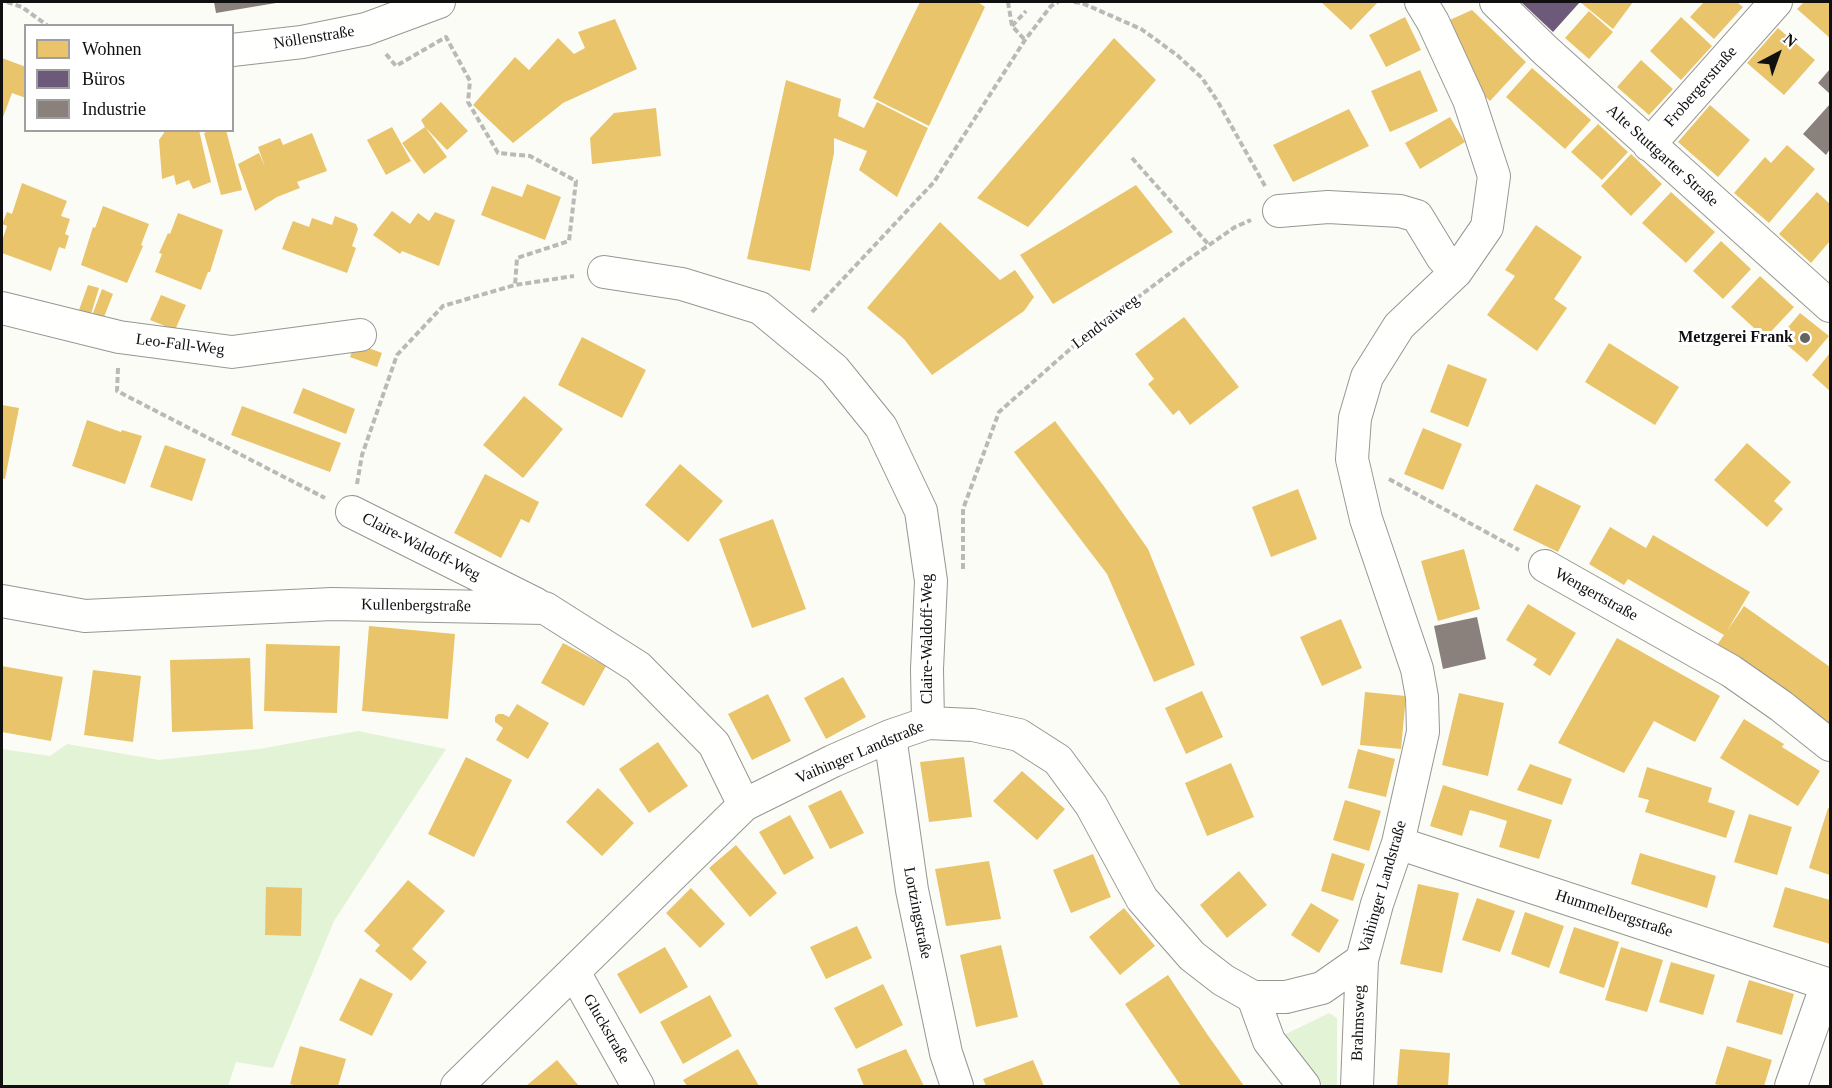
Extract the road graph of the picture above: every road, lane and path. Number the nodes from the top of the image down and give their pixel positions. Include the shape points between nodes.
1 (8, 2) edge
2 (439, 2) edge
3 (1008, 2) edge
4 (1058, 2) edge
5 (1074, 2) edge
6 (1421, 2) edge
7 (1496, 2) edge
8 (1776, 2) edge
9 (1026, 11) dead end
10 (370, 15) edge
11 (45, 24) edge
12 (1012, 26) junction
13 (1025, 40) junction
14 (234, 50) edge
15 (1649, 145) junction
16 (1132, 158) dead end
17 (1279, 211) junction
18 (1209, 245) junction
19 (604, 272) joint
20 (1456, 272) junction
21 (515, 285) junction
22 (1830, 306) edge
23 (2, 308) edge
24 (360, 335) dead end
25 (792, 335) junction
26 (117, 391) dead end
27 (1352, 459) junction
28 (352, 512) junction
29 (1545, 566) joint
30 (963, 580) dead end
31 (2, 600) edge
32 (545, 608) junction
33 (928, 723) junction
34 (890, 736) junction
35 (1830, 745) edge
36 (744, 805) junction
37 (1398, 843) junction
38 (1362, 960) junction
39 (574, 972) junction
40 (1829, 985) edge
41 (1253, 997) junction
42 (457, 1086) edge
43 (638, 1086) edge
44 (957, 1086) edge
45 (1304, 1086) edge
46 (1357, 1086) edge
47 (1791, 1086) edge

1 - 11 path via 22,6
2 - 10 street, Nöllenstraße
3 - 12 path
4 - 13 path
5 - 17 path via 1141,29 1202,78
6 - 20 street, Vaihinger Landstraße via 1469,100 1494,176 1487,227
7 - 15 street, Alte Stuttgarter Straße
8 - 15 street, Frobergerstraße
9 - 12 path
10 - 14 street, Nöllenstraße via 302,42
10 - 21 path via 396,66 446,37 471,81 468,102 498,153 530,156 576,181 569,241 517,258
12 - 13 path
13 - 25 path via 934,182
15 - 22 street, Alte Stuttgarter Straße
16 - 18 path
17 - 18 path, Lendvaiweg via 1235,227
17 - 20 street via 1328,207 1400,211 1416,216
18 - 30 path, Lendvaiweg via 1076,344 999,412 963,508
19 - 21 path, Claire-Waldoff-Weg
19 - 25 street, Claire-Waldoff-Weg via 682,284 760,308
20 - 27 street, Vaihinger Landstraße via 1399,326 1366,377 1355,418
21 - 28 path, Claire-Waldoff-Weg via 443,306 397,356 362,455
23 - 24 street, Leo-Fall-Weg via 119,337 232,352
25 - 33 street, Claire-Waldoff-Weg via 834,369 881,427 921,512 931,581
26 - 28 path
27 - 29 path, Wengertstraße
27 - 37 street, Vaihinger Landstraße via 1366,519 1417,669 1422,697 1423,732
28 - 32 street, Claire-Waldoff-Weg
29 - 35 street, Wengertstraße via 1731,671
31 - 32 street, Kullenbergstraße via 85,616 332,604
32 - 36 street via 638,667 714,744
33 - 34 street, Vaihinger Landstraße
33 - 41 street, Vaihinger Landstraße via 973,725 1018,735 1058,760 1091,805 1142,899 1192,956 1222,980
34 - 36 street, Vaihinger Landstraße
34 - 44 street, Lortzingstraße via 912,890 946,1053
36 - 39 street, Vaihinger Landstraße
37 - 38 street, Vaihinger Landstraße
37 - 40 street, Hummelbergstraße
38 - 41 street, Vaihinger Landstraße via 1322,988 1286,997
38 - 46 street, Brahmsweg
39 - 42 street, Vaihinger Landstraße
39 - 43 street, Gluckstraße
40 - 47 street
41 - 45 street via 1269,1041

